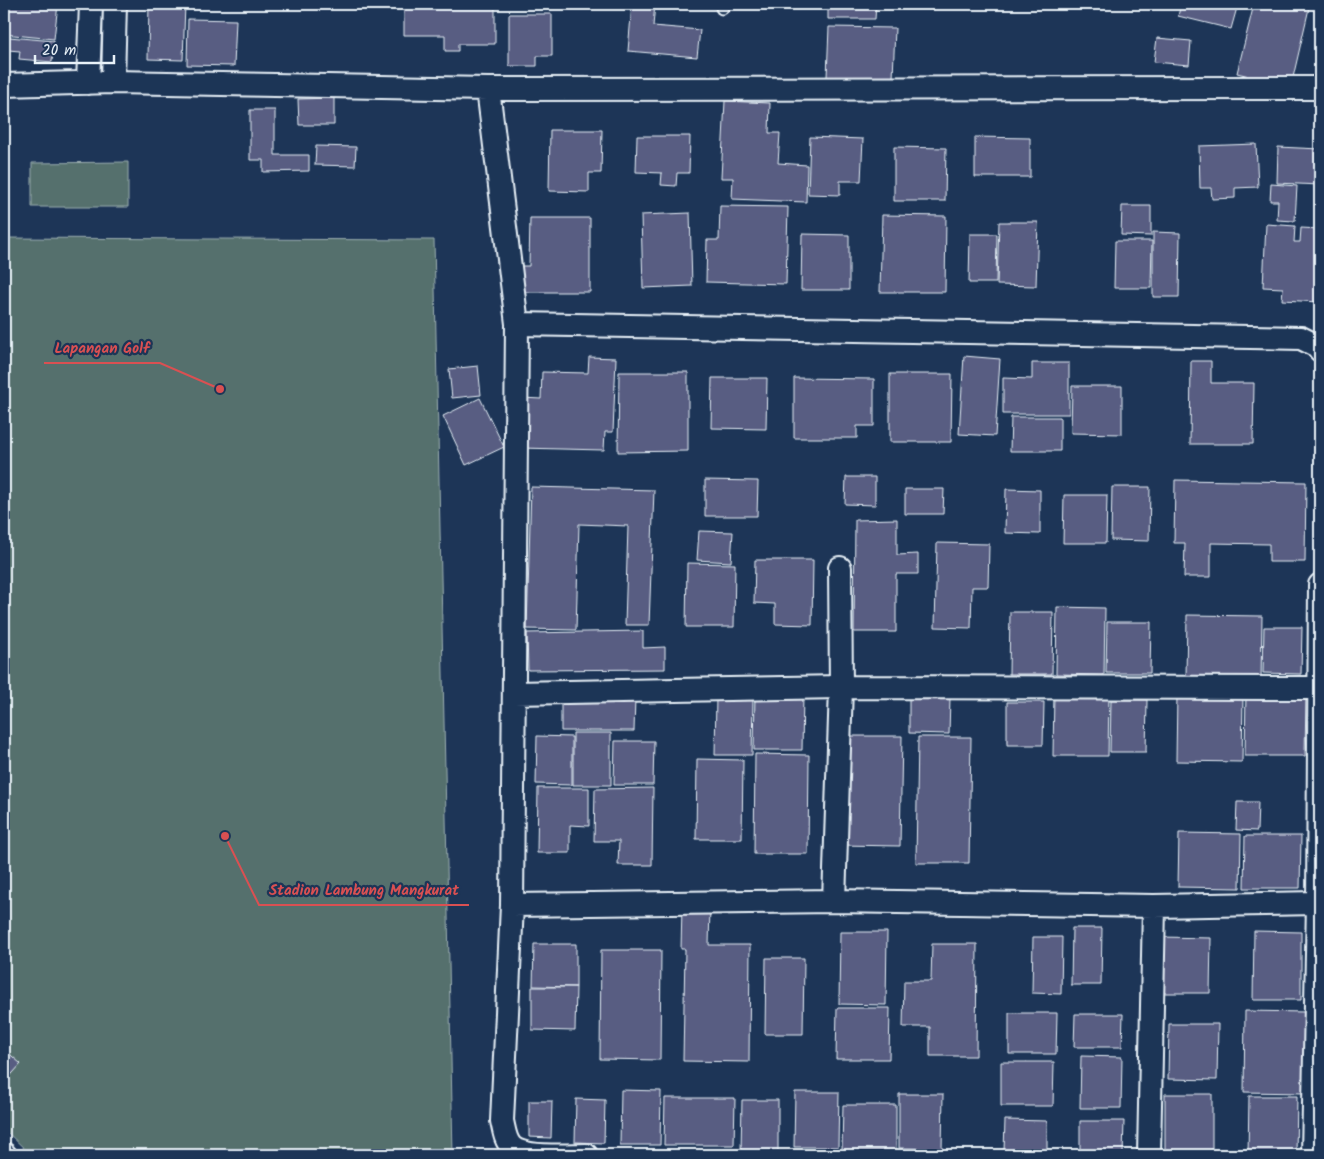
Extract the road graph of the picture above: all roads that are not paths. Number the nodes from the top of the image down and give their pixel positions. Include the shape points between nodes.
1 (114, 12) edge
2 (91, 13) edge
3 (113, 82) junction
4 (88, 83) junction
5 (4, 85) edge
6 (1320, 88) edge
7 (488, 89) junction
8 (517, 324) junction
9 (1320, 350) edge
10 (840, 568) dead end
11 (1320, 585) edge
12 (841, 687) junction
13 (1319, 688) junction
14 (514, 694) junction
15 (834, 901) junction
16 (1318, 903) junction
17 (512, 905) junction
18 (1154, 906) junction
19 (586, 1155) edge
20 (1149, 1155) edge
21 (1313, 1155) edge

1 - 2 street
1 - 3 street
2 - 4 street
3 - 4 street
3 - 7 street
4 - 5 street
6 - 7 street
7 - 8 street
8 - 9 street via 1301,338
8 - 14 street
10 - 12 street
11 - 13 street
12 - 13 street
12 - 14 street
12 - 15 street
13 - 16 street
14 - 17 street
15 - 17 street
15 - 18 street
16 - 18 street
16 - 21 street
17 - 19 street via 502,1121 506,1137 512,1147 527,1153
18 - 20 street

